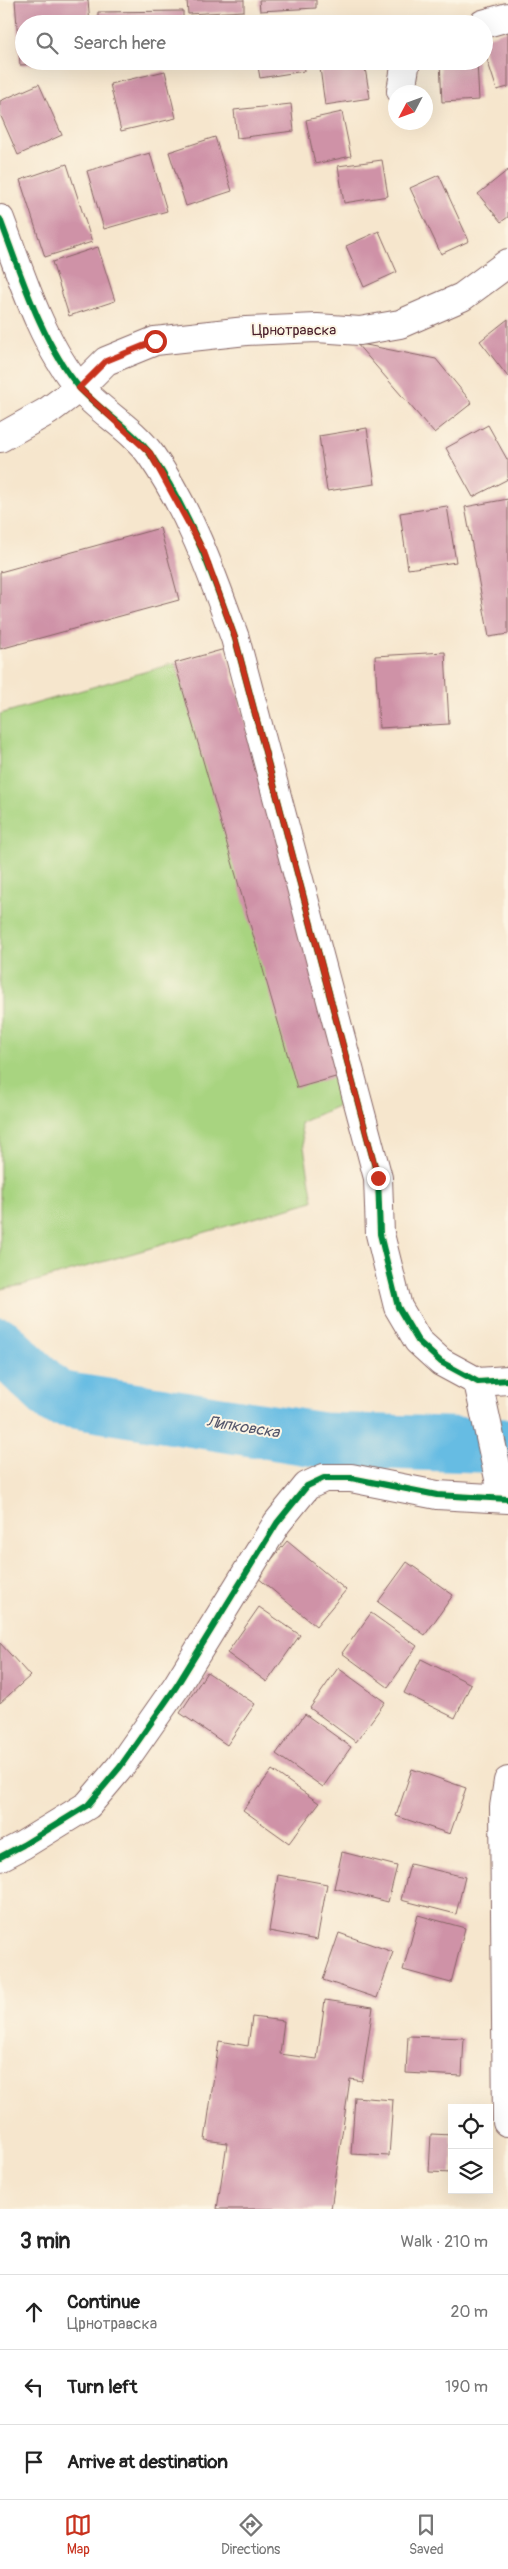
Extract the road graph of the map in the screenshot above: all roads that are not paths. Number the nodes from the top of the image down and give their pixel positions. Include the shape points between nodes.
1 (508, 17) edge
2 (493, 21) edge
3 (404, 70) edge
4 (402, 85) edge
5 (0, 219) edge
6 (508, 263) edge
7 (79, 388) junction
8 (0, 438) edge
9 (508, 1380) edge
10 (478, 1382) junction
11 (506, 1498) edge
12 (508, 1781) edge
13 (0, 1857) edge
14 (507, 2122) edge

1 - 2 street
3 - 4 street
5 - 7 street via 33,306 60,360
6 - 7 street, Црнотравска via 462,297 400,324 360,332 317,328 246,331 155,341 106,361
7 - 8 street, Црнотравска via 48,411
7 - 10 street via 150,453 204,552 235,638 378,1178 380,1234 398,1307 418,1341 442,1362
9 - 10 street
10 - 11 street
11 - 13 street via 436,1495 351,1478 324,1478 307,1486 277,1523 176,1687 120,1767 88,1805
12 - 14 street via 504,1808

